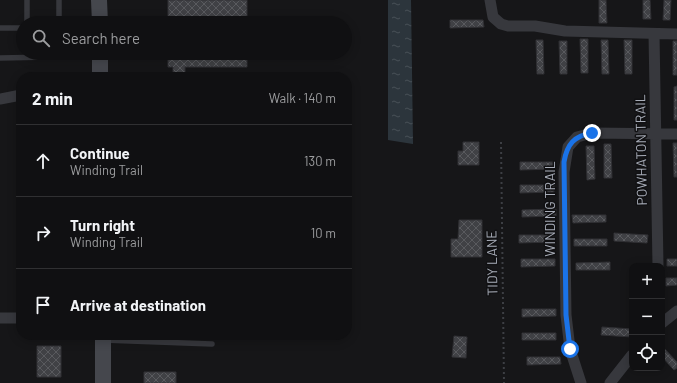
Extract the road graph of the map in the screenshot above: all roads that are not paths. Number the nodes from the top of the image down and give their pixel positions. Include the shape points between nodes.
1 (27, 0) edge
2 (59, 0) edge
3 (100, 0) edge
4 (490, 0) edge
5 (27, 16) edge
6 (59, 16) edge
7 (100, 16) edge
8 (0, 28) edge
9 (16, 28) edge
10 (654, 34) junction
11 (677, 34) edge
12 (0, 58) edge
13 (16, 58) edge
14 (100, 60) edge
15 (100, 72) edge
16 (16, 96) edge
17 (0, 99) edge
18 (655, 134) junction
19 (677, 134) edge
20 (658, 263) edge
21 (677, 311) edge
22 (0, 318) edge
23 (16, 318) edge
24 (665, 321) edge
25 (103, 340) edge
26 (139, 340) edge
27 (212, 344) dead end
28 (629, 359) edge
29 (103, 383) edge
30 (581, 383) edge
31 (610, 383) edge

1 - 5 lane
2 - 6 lane
3 - 7 street
4 - 10 street via 493,17 508,26
8 - 9 lane
10 - 11 street
10 - 18 street, POWHATON TRAIL
12 - 13 lane
14 - 15 street
16 - 17 street
18 - 19 street, WINDING TRAIL
18 - 20 street, POWHATON TRAIL
18 - 30 street, WINDING TRAIL via 582,135 572,142 566,154 566,315 570,349
21 - 24 street
22 - 23 street
25 - 29 street
26 - 27 lane
28 - 31 street

